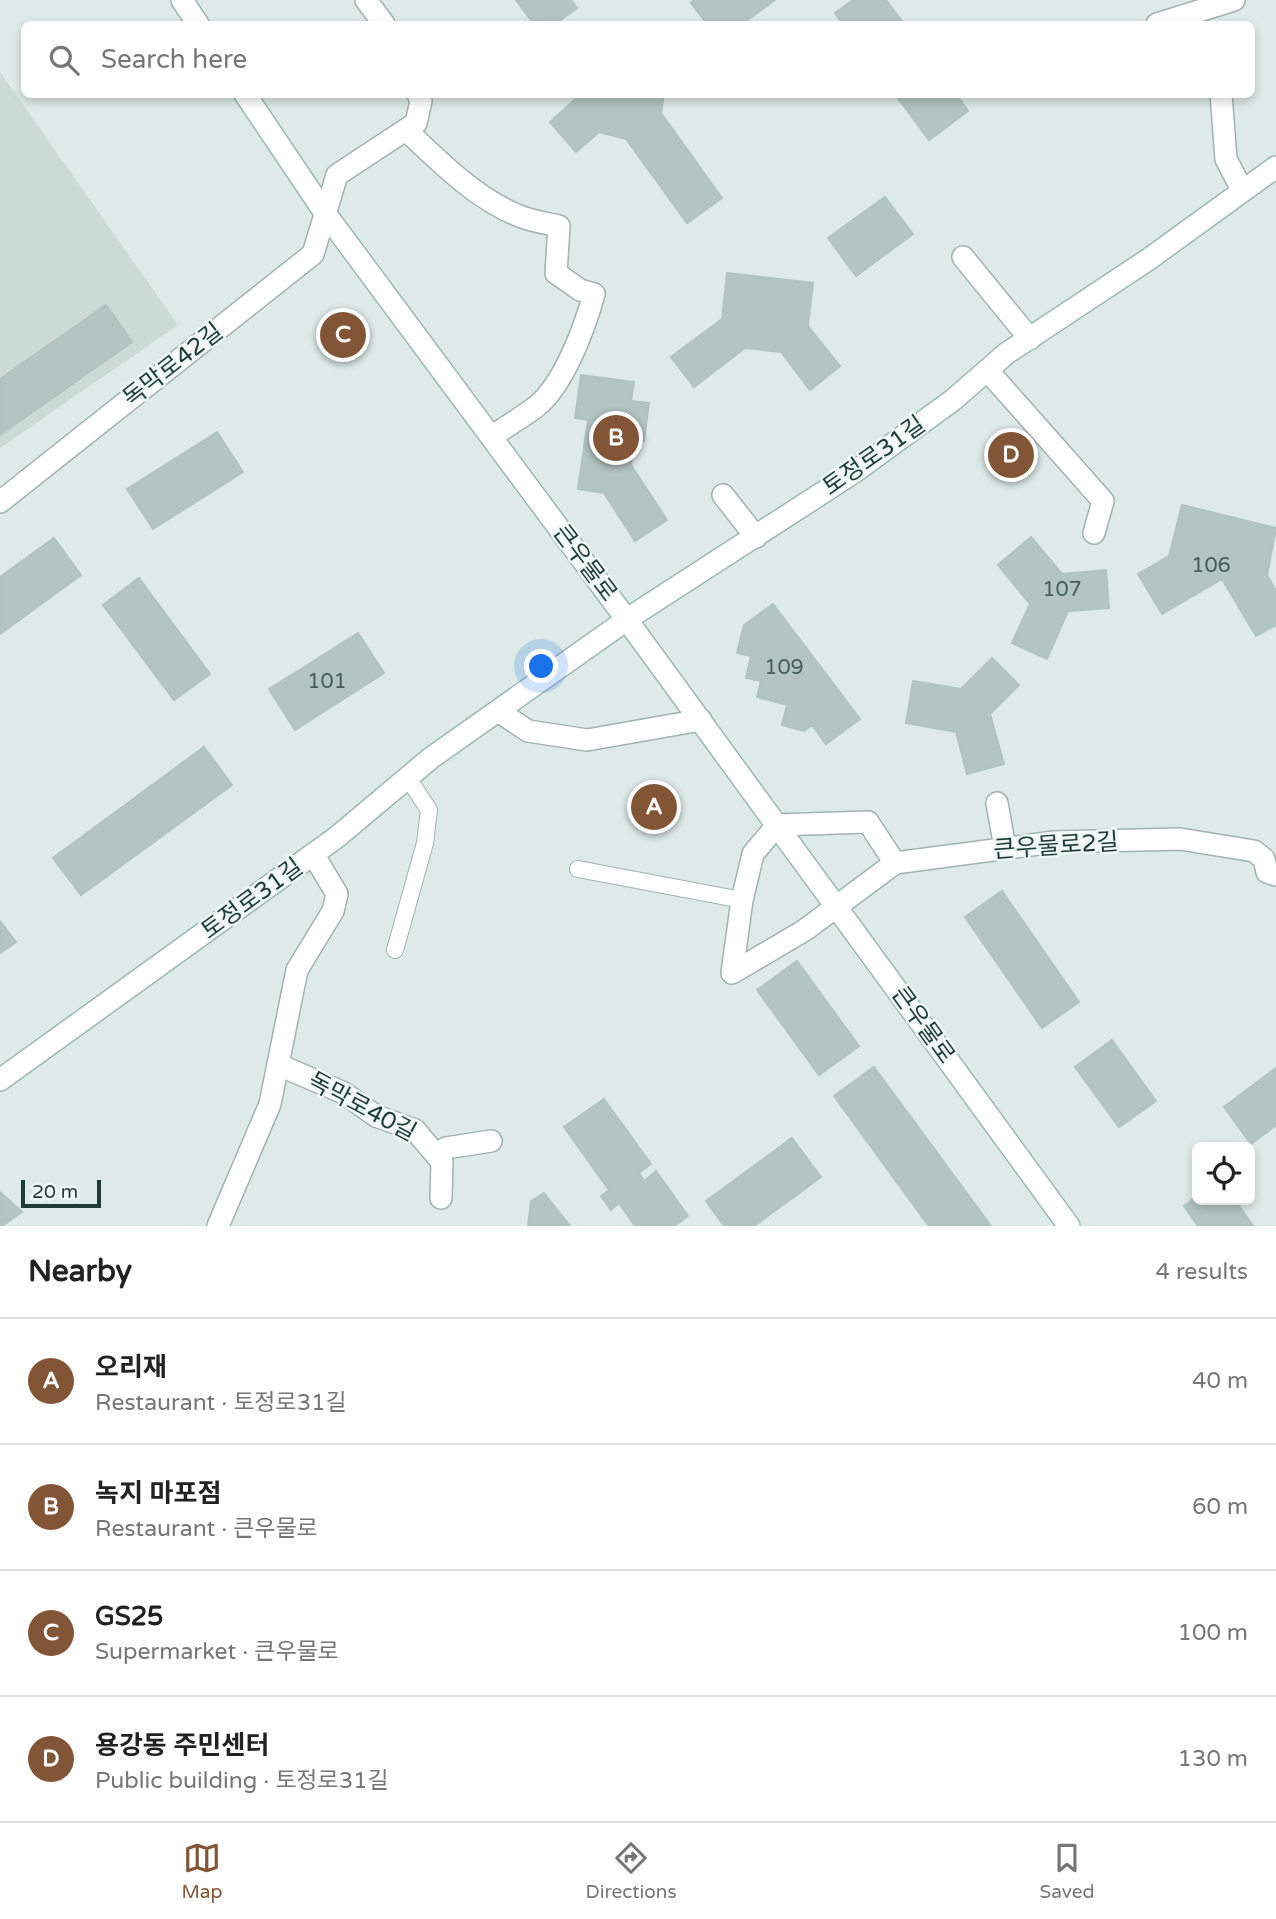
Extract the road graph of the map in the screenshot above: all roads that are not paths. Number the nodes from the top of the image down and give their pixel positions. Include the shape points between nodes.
1 (182, 0) edge
2 (366, 0) edge
3 (1222, 10) edge
4 (196, 21) edge
5 (382, 21) edge
6 (1171, 21) edge
7 (248, 98) edge
8 (420, 98) edge
9 (1221, 98) edge
10 (406, 130) junction
11 (1276, 167) edge
12 (1242, 190) junction
13 (325, 213) junction
14 (963, 257) dead end
15 (1030, 339) junction
16 (988, 371) junction
17 (492, 437) junction
18 (723, 495) dead end
19 (0, 502) edge
20 (1094, 533) dead end
21 (756, 537) junction
22 (627, 620) junction
23 (498, 711) junction
24 (701, 720) junction
25 (408, 778) junction
26 (997, 803) dead end
27 (777, 825) junction
28 (1005, 848) junction
29 (313, 854) junction
30 (895, 863) junction
31 (578, 869) dead end
32 (1276, 875) edge
33 (742, 900) junction
34 (837, 908) junction
35 (395, 950) dead end
36 (279, 1065) junction
37 (0, 1080) edge
38 (491, 1141) dead end
39 (437, 1155) junction
40 (441, 1198) dead end
41 (218, 1226) edge
42 (1069, 1226) edge

1 - 4 street
2 - 5 street
3 - 6 street
7 - 13 street, 큰우물로
8 - 10 street via 416,123
9 - 12 street via 1226,159
10 - 13 street via 337,175
10 - 17 street via 447,169 499,207 559,226 556,274 594,295 586,323 551,390
11 - 12 street, 토정로31길
12 - 15 street, 토정로31길
13 - 17 street, 큰우물로
13 - 19 street, 독막로42길 via 313,254
14 - 15 street
15 - 16 street, 토정로31길
16 - 20 street via 1102,501
16 - 21 street, 토정로31길 via 853,473
17 - 22 street, 큰우물로
18 - 21 street
21 - 22 street, 토정로31길
22 - 23 street, 토정로31길
22 - 24 street, 큰우물로
23 - 24 street via 528,731 587,740
23 - 25 street, 토정로31길
24 - 27 street, 큰우물로
25 - 29 street, 토정로31길
25 - 35 lane via 429,810 425,843
26 - 28 street
27 - 30 street via 868,822
27 - 33 street via 753,854
27 - 34 street, 큰우물로
28 - 30 street, 큰우물로2길
28 - 32 street, 큰우물로2길 via 1180,839 1254,851 1264,859 1267,872
29 - 36 street, 독막로40길 via 337,894 333,911 297,971
29 - 37 street, 토정로31길
30 - 34 street
31 - 33 lane
33 - 34 street via 732,973
34 - 42 street, 큰우물로
36 - 39 street, 독막로40길 via 344,1093 376,1116 415,1130
36 - 41 street, 독막로40길 via 270,1104
38 - 39 street via 446,1148
39 - 40 street, 독막로40길 via 442,1162

